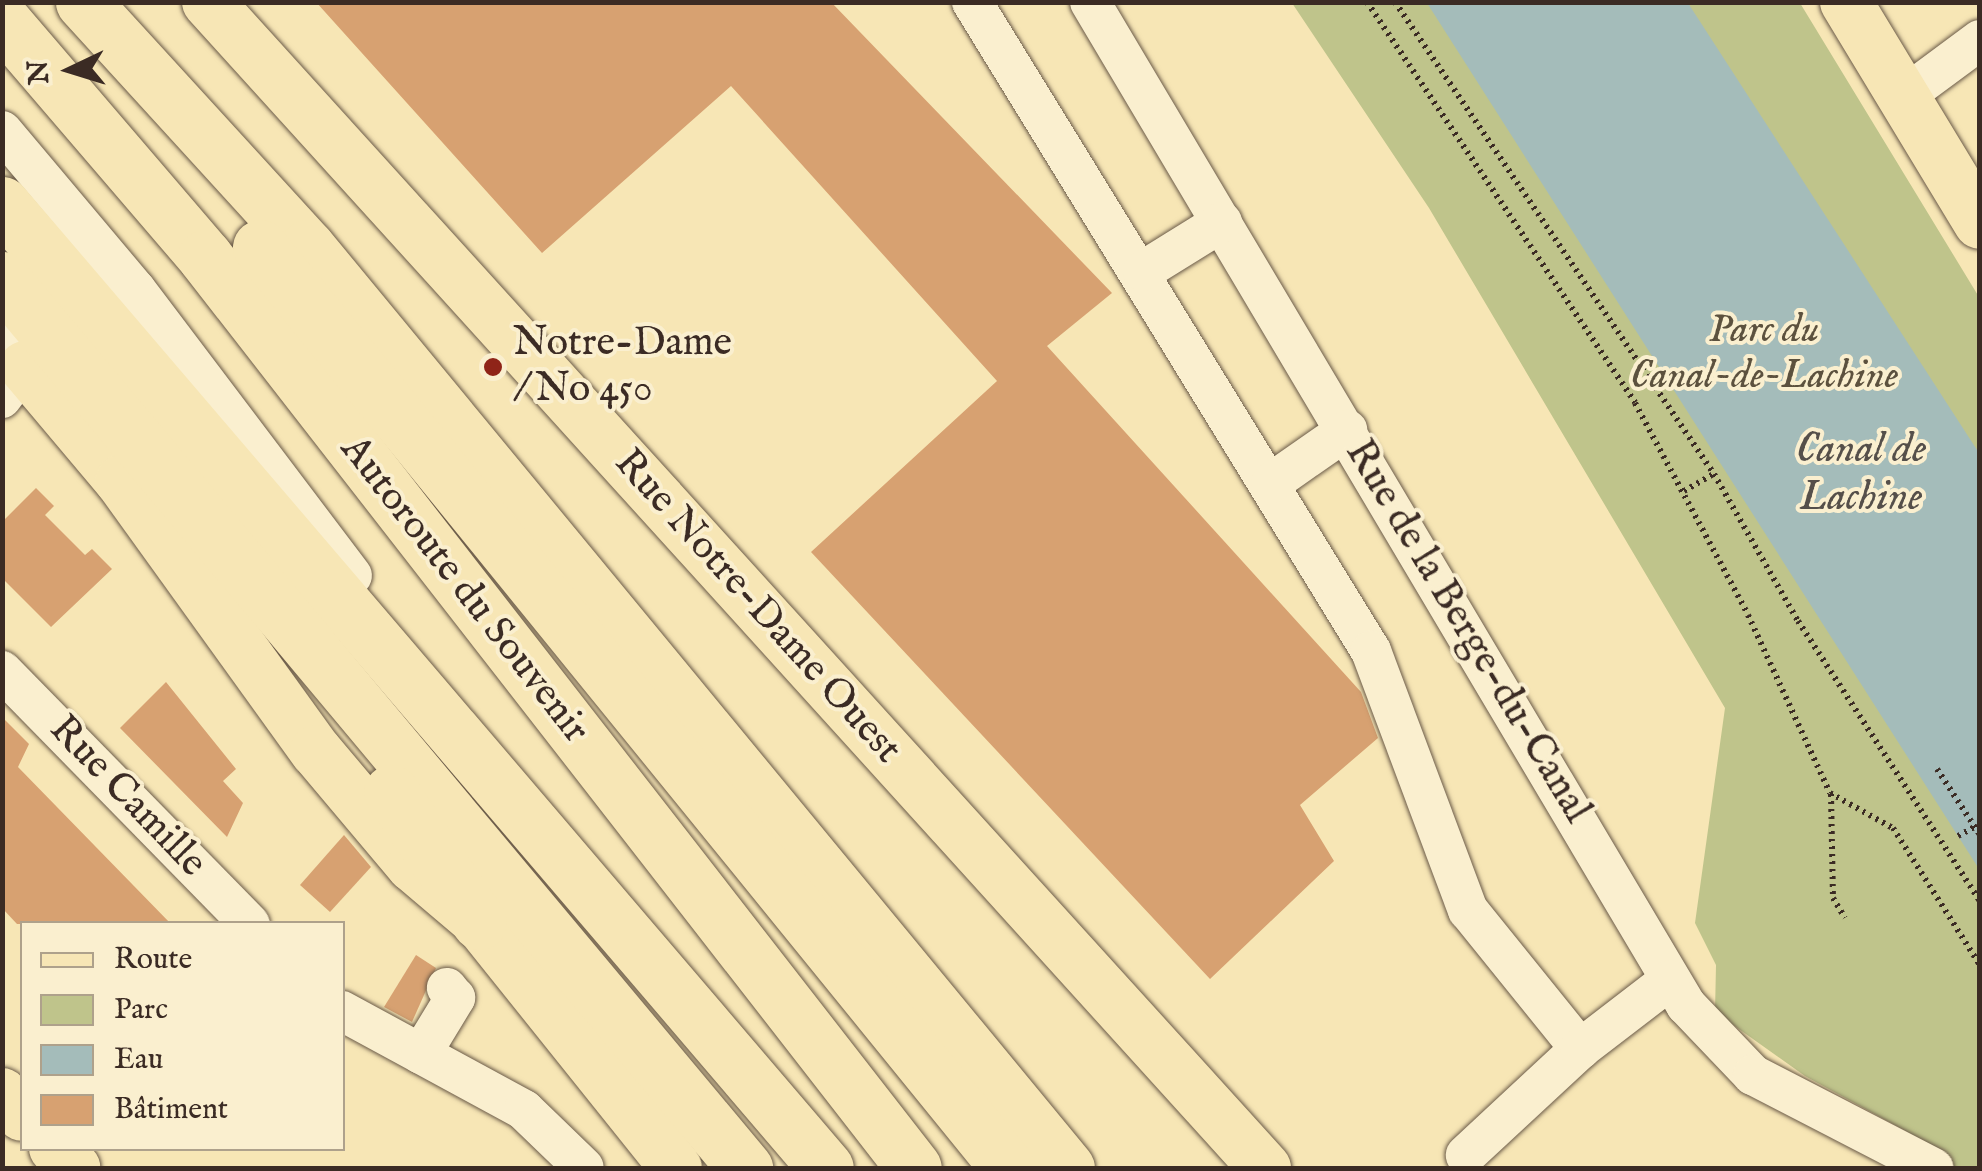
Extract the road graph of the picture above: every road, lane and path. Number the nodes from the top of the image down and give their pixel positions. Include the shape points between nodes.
1 (69, 2) edge
2 (83, 2) edge
3 (208, 2) edge
4 (972, 2) edge
5 (1090, 2) edge
6 (1368, 2) edge
7 (1395, 2) edge
8 (1846, 2) edge
9 (2, 20) edge
10 (1980, 40) edge
11 (2, 42) edge
12 (1903, 97) junction
13 (2, 131) edge
14 (2, 204) edge
15 (1222, 222) junction
16 (1980, 223) edge
17 (205, 257) junction
18 (1143, 271) junction
19 (2, 279) edge
20 (10, 369) edge
21 (1347, 430) junction
22 (1714, 474) junction
23 (1271, 483) junction
24 (1684, 491) junction
25 (238, 566) junction
26 (2, 671) edge
27 (1937, 768) dead end
28 (1830, 793) junction
29 (1977, 831) edge
30 (1958, 836) dead end
31 (581, 878) junction
32 (1980, 901) edge
33 (1846, 918) dead end
34 (247, 921) edge
35 (479, 922) junction
36 (1980, 965) edge
37 (1670, 980) junction
38 (447, 988) dead end
39 (345, 1013) edge
40 (1580, 1049) junction
41 (421, 1054) junction
42 (2, 1094) edge
43 (20, 1112) edge
44 (1466, 1155) dead end
45 (584, 1168) edge
46 (676, 1168) edge
47 (745, 1168) edge
48 (826, 1168) edge
49 (914, 1168) edge
50 (1008, 1168) edge
51 (1068, 1168) edge
52 (1265, 1168) edge
53 (1933, 1168) edge

1 - 50 highway via 428,460
2 - 51 highway via 307,247
3 - 52 main road, Rue Notre-Dame Ouest
4 - 18 street
5 - 15 street, Rue de la Berge-du-Canal
6 - 24 path via 1635,402
7 - 22 path
8 - 12 main road
9 - 17 highway, Autoroute du Souvenir
10 - 12 street
11 - 17 street
12 - 16 main road
13 - 31 street via 136,290
14 - 31 highway
15 - 18 street
15 - 21 street, Rue de la Berge-du-Canal
17 - 49 highway, Autoroute du Souvenir
18 - 23 street
19 - 25 highway
20 - 35 main road via 121,482 316,751 414,866
21 - 23 street
21 - 37 street, Rue de la Berge-du-Canal
22 - 24 path
22 - 32 path via 1798,622
23 - 40 street via 1386,682 1468,910
24 - 28 path
25 - 35 highway
25 - 47 highway
26 - 34 street, Rue Camille
27 - 29 path
28 - 33 path via 1833,898
28 - 36 path via 1893,828
29 - 30 path
31 - 48 highway
35 - 46 main road
37 - 40 street
37 - 53 street, Rue de la Berge-du-Canal via 1739,1066
38 - 41 street via 455,998
39 - 41 street
40 - 44 street
41 - 45 street via 524,1110
42 - 43 main road

